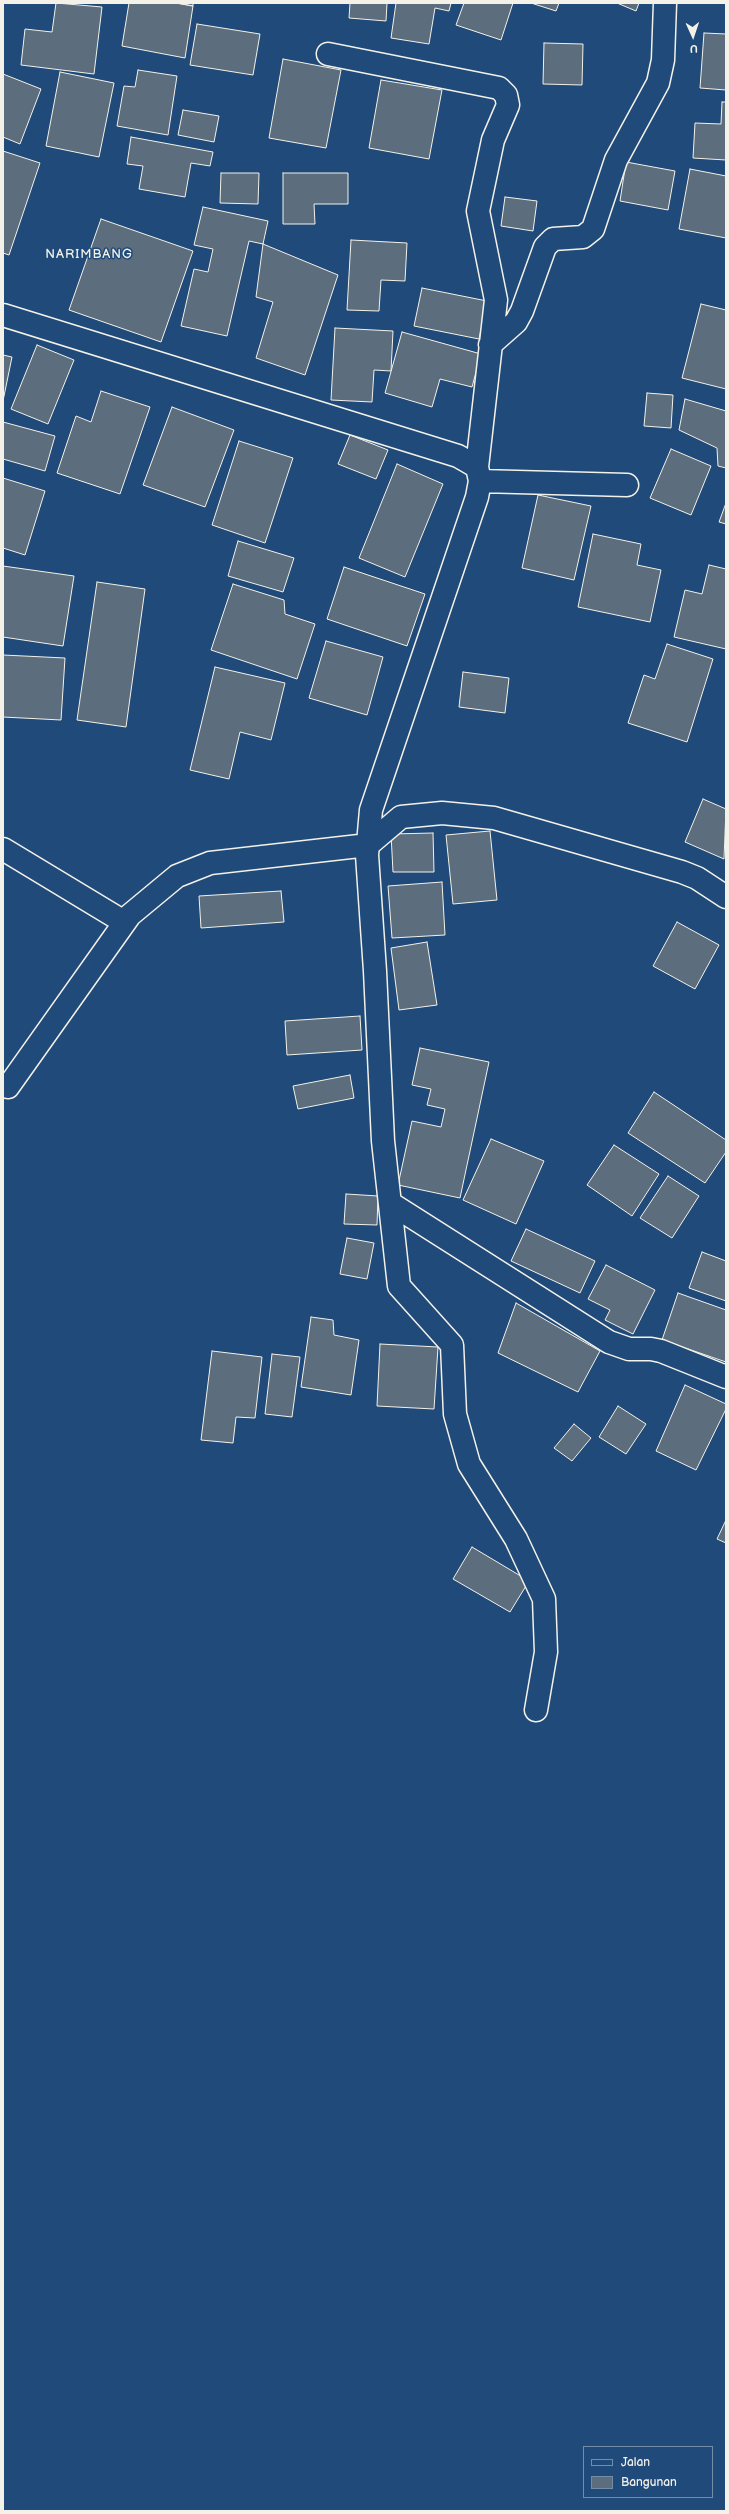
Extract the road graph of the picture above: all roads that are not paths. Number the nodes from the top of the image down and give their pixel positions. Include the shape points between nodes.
1 (665, 3) edge
2 (328, 54) dead end
3 (3, 315) edge
4 (490, 345) junction
5 (479, 474) junction
6 (627, 485) dead end
7 (368, 845) junction
8 (3, 849) edge
9 (726, 897) edge
10 (124, 922) junction
11 (8, 1087) dead end
12 (390, 1203) junction
13 (726, 1377) edge
14 (536, 1710) dead end

1 - 4 street via 663,60 658,83 616,160 593,229 583,237 553,239 545,247 516,322
2 - 4 street via 499,88 506,95 508,105 493,140 478,211 496,300
3 - 5 street via 458,456
4 - 5 street
5 - 6 street
5 - 7 street via 477,497 371,810
7 - 9 street via 401,817 442,813 494,818 682,872 697,878
7 - 10 street via 210,862 177,876
7 - 12 street via 383,1141
8 - 10 street
10 - 11 street
12 - 13 street via 609,1342 629,1349 651,1349
12 - 14 street via 399,1286 452,1344 455,1414 469,1464 516,1539 544,1599 546,1652

